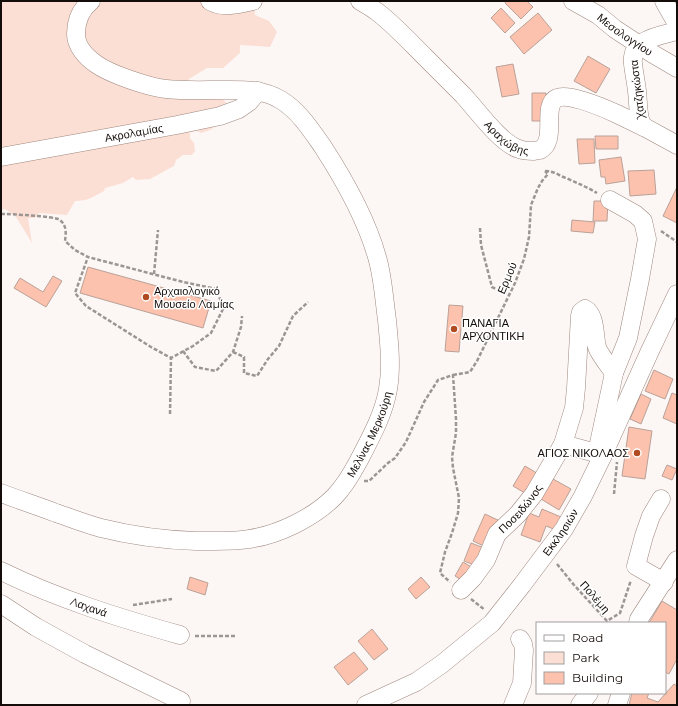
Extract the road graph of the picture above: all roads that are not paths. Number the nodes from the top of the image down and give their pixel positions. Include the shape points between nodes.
1 (91, 1) edge
2 (210, 1) edge
3 (253, 1) edge
4 (360, 1) edge
5 (573, 1) edge
6 (664, 1) edge
7 (677, 24) edge
8 (677, 31) edge
9 (640, 45) junction
10 (677, 68) edge
11 (258, 91) junction
12 (644, 127) junction
13 (677, 145) edge
14 (1, 157) edge
15 (610, 200) road end
16 (677, 294) edge
17 (614, 374) junction
18 (563, 444) junction
19 (600, 454) junction
20 (1, 493) edge
21 (661, 499) dead end
22 (677, 560) edge
23 (1, 571) edge
24 (664, 582) junction
25 (461, 590) dead end
26 (1, 604) edge
27 (638, 622) edge
28 (180, 635) road end
29 (520, 639) dead end
30 (536, 672) edge
31 (522, 682) junction
32 (588, 694) edge
33 (621, 694) edge
34 (181, 701) dead end
35 (514, 703) edge
36 (366, 705) edge
37 (580, 705) edge
38 (617, 705) edge

1 - 11 street, Μελίνας Μερκούρη via 84,7 80,16 76,38 80,48 96,64 139,82 162,88
2 - 3 street via 222,6
4 - 12 street, Αραχώβης via 403,35 509,145 530,151 540,150 548,136 551,106 559,97 585,102
5 - 9 street, Μεσολογγίου via 598,15
6 - 7 street
8 - 9 street, Χατζηκώστα via 652,38
9 - 10 street, Μεσολογγίου
9 - 12 street, Χατζηκώστα via 635,50 632,63 640,121
11 - 14 street, Ακρολαμίας via 239,109 220,116
11 - 20 street, Μελίνας Μερκούρη via 276,97 288,105 310,128 354,201 378,259 389,346 390,376 382,410 365,449 343,486 329,502 278,532 256,538 202,541 129,535 98,527
12 - 13 street, Αραχώβης
15 - 17 street via 643,221 647,240 628,338
16 - 19 street, Εκκλησιών
17 - 18 street, Ποσειδώνος via 597,349 592,320 585,309 580,316 574,408
17 - 19 street
18 - 19 street
18 - 25 street, Ποσειδώνος via 534,494 497,534 486,560
19 - 36 street, Εκκλησιών via 578,506 564,529 496,619 425,676
21 - 24 street via 651,516 636,566
22 - 24 street
23 - 28 street, Λαχανά via 79,604
24 - 27 street
26 - 34 street via 84,654
29 - 31 street via 524,650
30 - 31 street via 534,676
31 - 35 street
32 - 37 street
33 - 38 street

